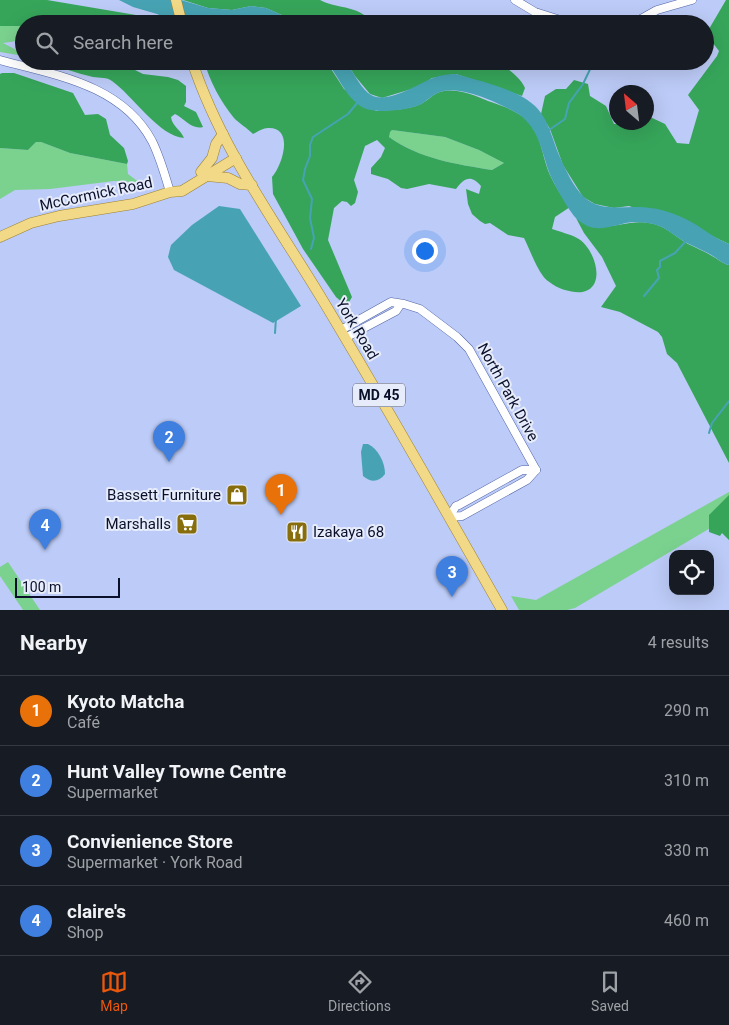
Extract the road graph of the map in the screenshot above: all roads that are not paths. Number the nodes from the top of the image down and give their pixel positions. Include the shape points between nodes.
1 (176, 0) edge
2 (515, 0) edge
3 (692, 0) edge
4 (180, 15) edge
5 (544, 15) edge
6 (648, 15) edge
7 (0, 60) edge
8 (15, 64) edge
9 (35, 70) edge
10 (195, 70) edge
11 (223, 134) junction
12 (234, 155) junction
13 (204, 174) junction
14 (252, 185) junction
15 (170, 192) junction
16 (0, 237) edge
17 (343, 334) junction
18 (536, 470) junction
19 (449, 517) junction
20 (502, 610) edge

1 - 4 main road
2 - 5 street
3 - 6 street
7 - 8 street
9 - 15 street via 97,89 124,107 152,142
10 - 11 main road, York Road / MD 45
11 - 12 main road, York Road / MD 45
11 - 13 main road
12 - 13 main road, McCormick Road
12 - 14 main road, York Road / MD 45
13 - 14 main road
13 - 15 main road, McCormick Road via 179,184
14 - 17 main road, York Road / MD 45
15 - 16 main road, McCormick Road via 133,204 41,220
17 - 18 street, North Park Drive via 396,311 400,304 420,308 466,345
17 - 19 main road, York Road / MD 45
18 - 19 street via 526,480 462,516
18 - 19 street via 522,470 456,506
19 - 20 main road, York Road / MD 45

